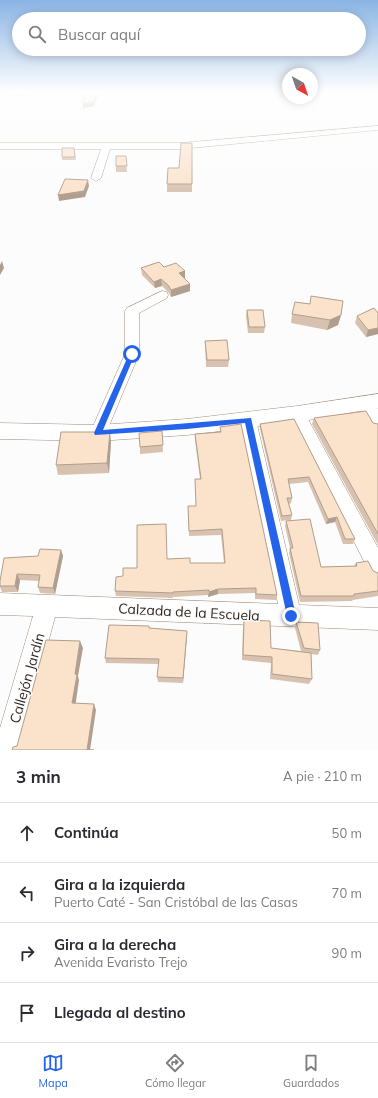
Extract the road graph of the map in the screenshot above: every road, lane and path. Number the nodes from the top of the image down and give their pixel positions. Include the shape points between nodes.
1 (378, 128) edge
2 (0, 146) edge
3 (106, 146) junction
4 (96, 178) dead end
5 (162, 295) dead end
6 (372, 402) edge
7 (297, 414) junction
8 (248, 420) junction
9 (378, 424) edge
10 (0, 431) edge
11 (98, 433) junction
12 (378, 568) edge
13 (0, 604) edge
14 (47, 605) junction
15 (291, 616) junction
16 (378, 619) edge
17 (6, 750) edge

1 - 3 street via 180,146
2 - 3 street
3 - 4 street
5 - 11 street via 132,311 132,354
6 - 7 main road
6 - 9 street
7 - 8 main road
7 - 12 street
8 - 11 main road
8 - 15 street
10 - 11 main road
13 - 14 street, Calzada de la Escuela
14 - 15 street, Calzada de la Escuela
14 - 17 street, Callejón Jardín
15 - 16 street, Calzada de la Escuela

